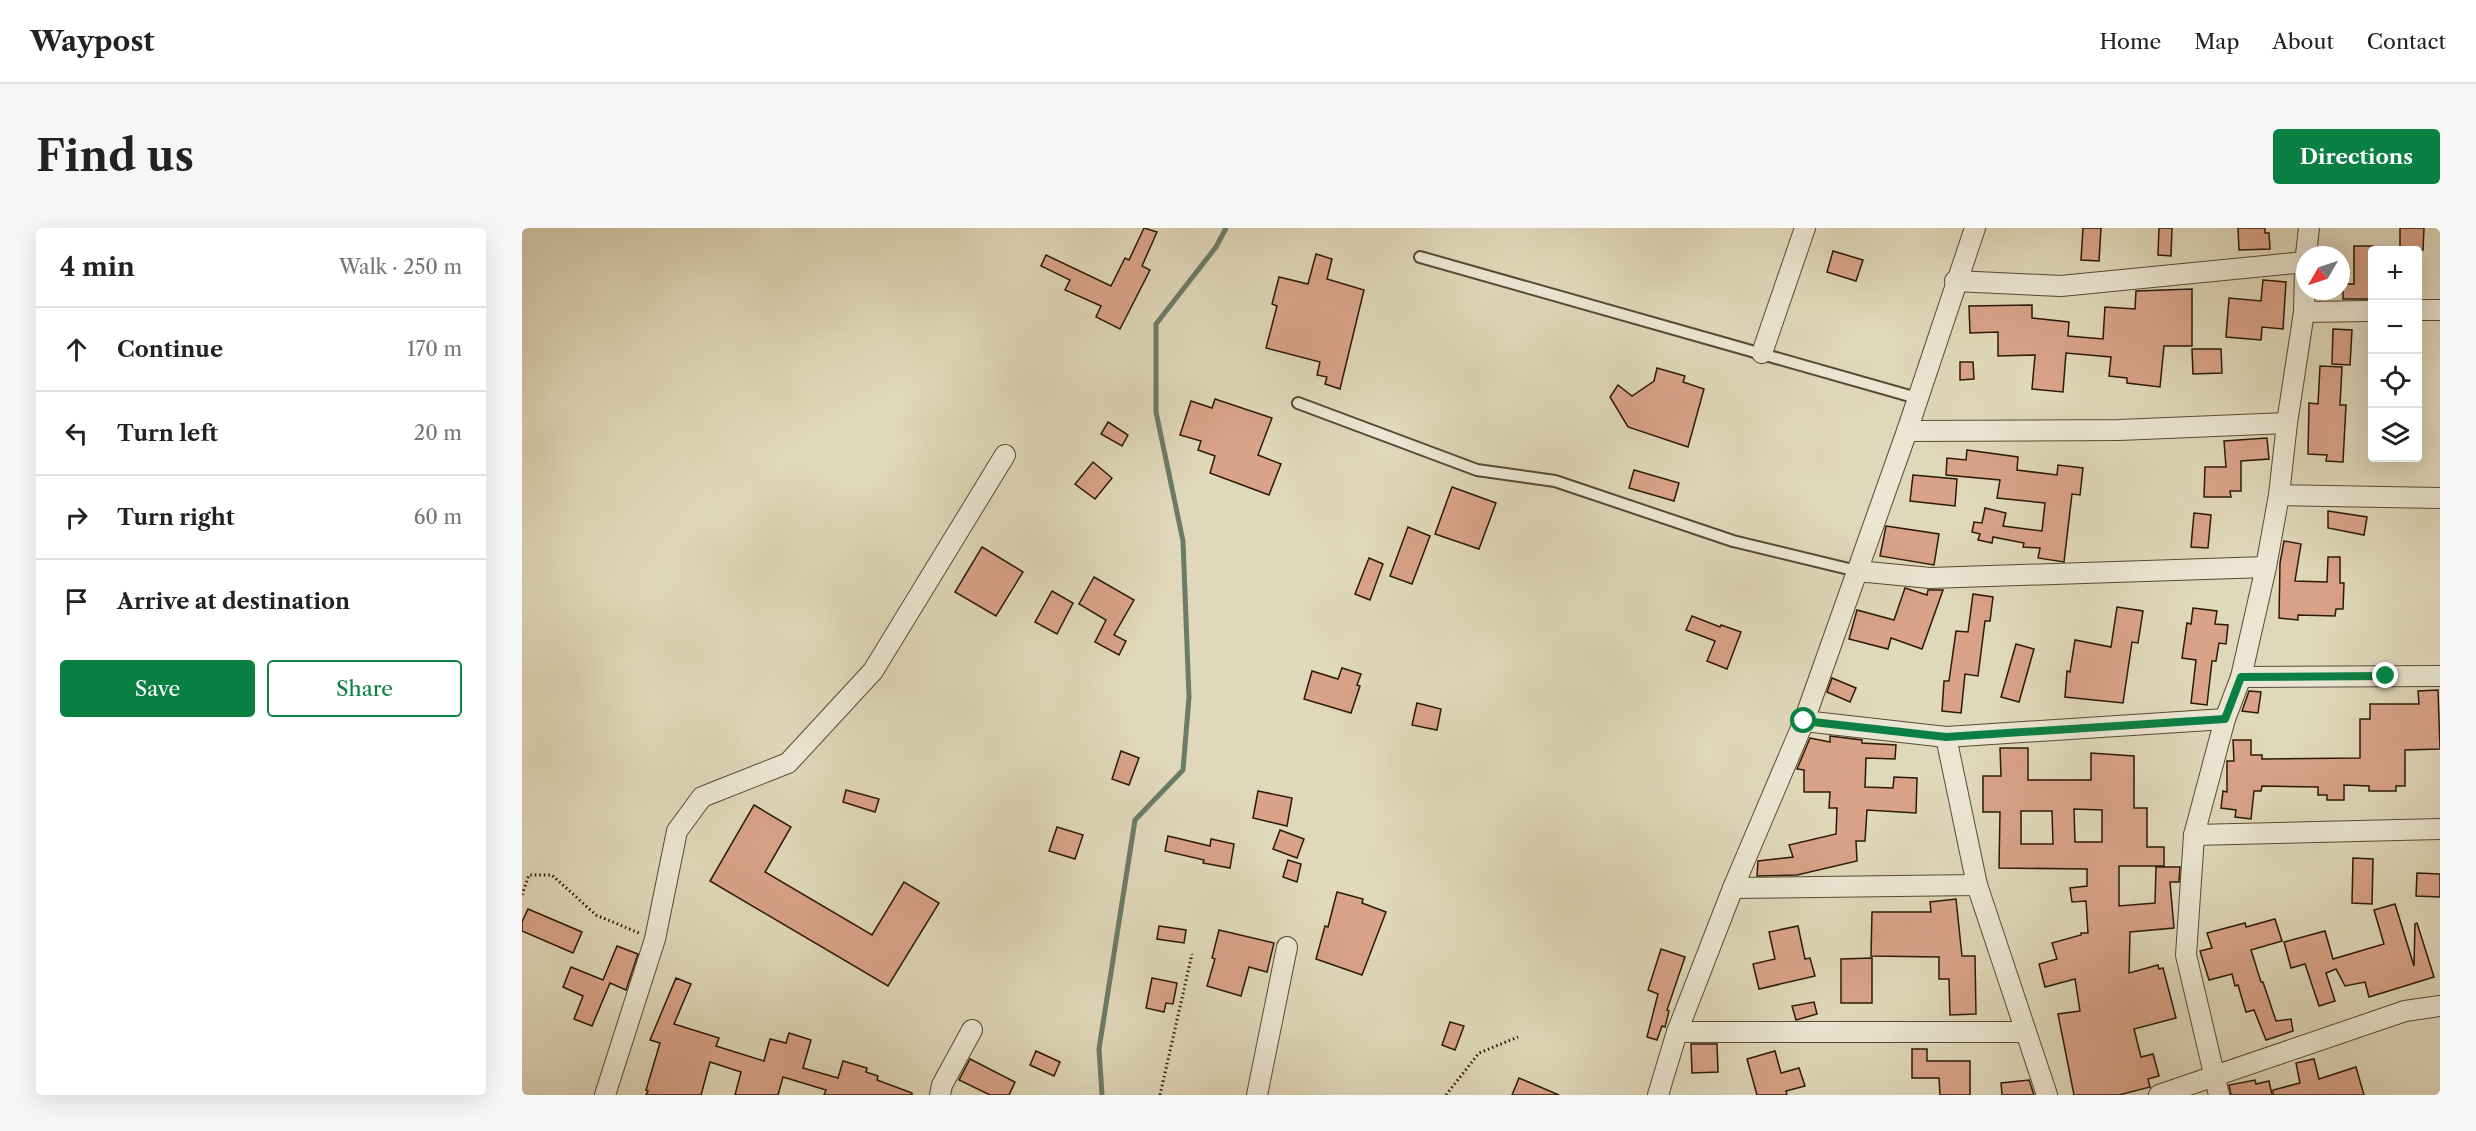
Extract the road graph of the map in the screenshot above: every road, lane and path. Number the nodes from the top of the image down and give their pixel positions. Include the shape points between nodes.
1 (1805, 228) edge
2 (1975, 228) edge
3 (2309, 228) edge
4 (2307, 246) edge
5 (1420, 257) dead end
6 (2296, 263) edge
7 (1955, 282) junction
8 (2304, 300) edge
9 (2422, 310) edge
10 (2440, 310) edge
11 (2368, 311) edge
12 (2304, 312) junction
13 (1762, 353) junction
14 (1917, 398) junction
15 (1298, 403) dead end
16 (2287, 423) junction
17 (1907, 431) junction
18 (1005, 455) dead end
19 (2279, 495) junction
20 (2440, 498) edge
21 (2266, 567) junction
22 (1857, 571) junction
23 (2440, 676) edge
24 (2241, 677) junction
25 (2225, 719) junction
26 (1804, 721) junction
27 (1946, 737) junction
28 (2440, 829) edge
29 (2194, 835) junction
30 (1977, 885) junction
31 (1733, 888) junction
32 (522, 895) edge
33 (655, 939) junction
34 (1287, 947) dead end
35 (1192, 954) dead end
36 (2440, 1006) edge
37 (972, 1030) dead end
38 (1677, 1032) junction
39 (2025, 1032) junction
40 (1518, 1037) dead end
41 (2216, 1086) edge
42 (605, 1095) edge
43 (940, 1095) edge
44 (1160, 1095) edge
45 (1257, 1095) edge
46 (1446, 1095) edge
47 (1658, 1095) edge
48 (2046, 1095) edge
49 (2159, 1095) edge

1 - 13 street
2 - 7 street
3 - 4 street
5 - 13 lane
6 - 7 street via 2061,286
7 - 14 street
8 - 12 street
9 - 10 street
11 - 12 street
12 - 16 street
13 - 14 lane
14 - 17 street
15 - 22 lane via 1477,470 1556,481 1733,541
16 - 17 street via 2119,430
16 - 19 street
17 - 22 street
18 - 33 street via 873,671 788,763 702,797 677,831
19 - 20 street
19 - 21 street
21 - 22 street via 1930,578
21 - 24 street
22 - 26 street
23 - 24 street
24 - 25 street
25 - 27 street
25 - 29 street
26 - 27 street
26 - 31 street
27 - 30 street
28 - 29 street
29 - 41 street via 2186,955
30 - 31 street
30 - 39 street
31 - 38 street
32 - 33 path via 529,875 552,875 596,915
33 - 42 street
34 - 45 street
35 - 44 path
36 - 41 street via 2405,1011
37 - 43 street
38 - 39 street
38 - 47 street
39 - 48 street
40 - 46 path via 1479,1053
41 - 49 street

